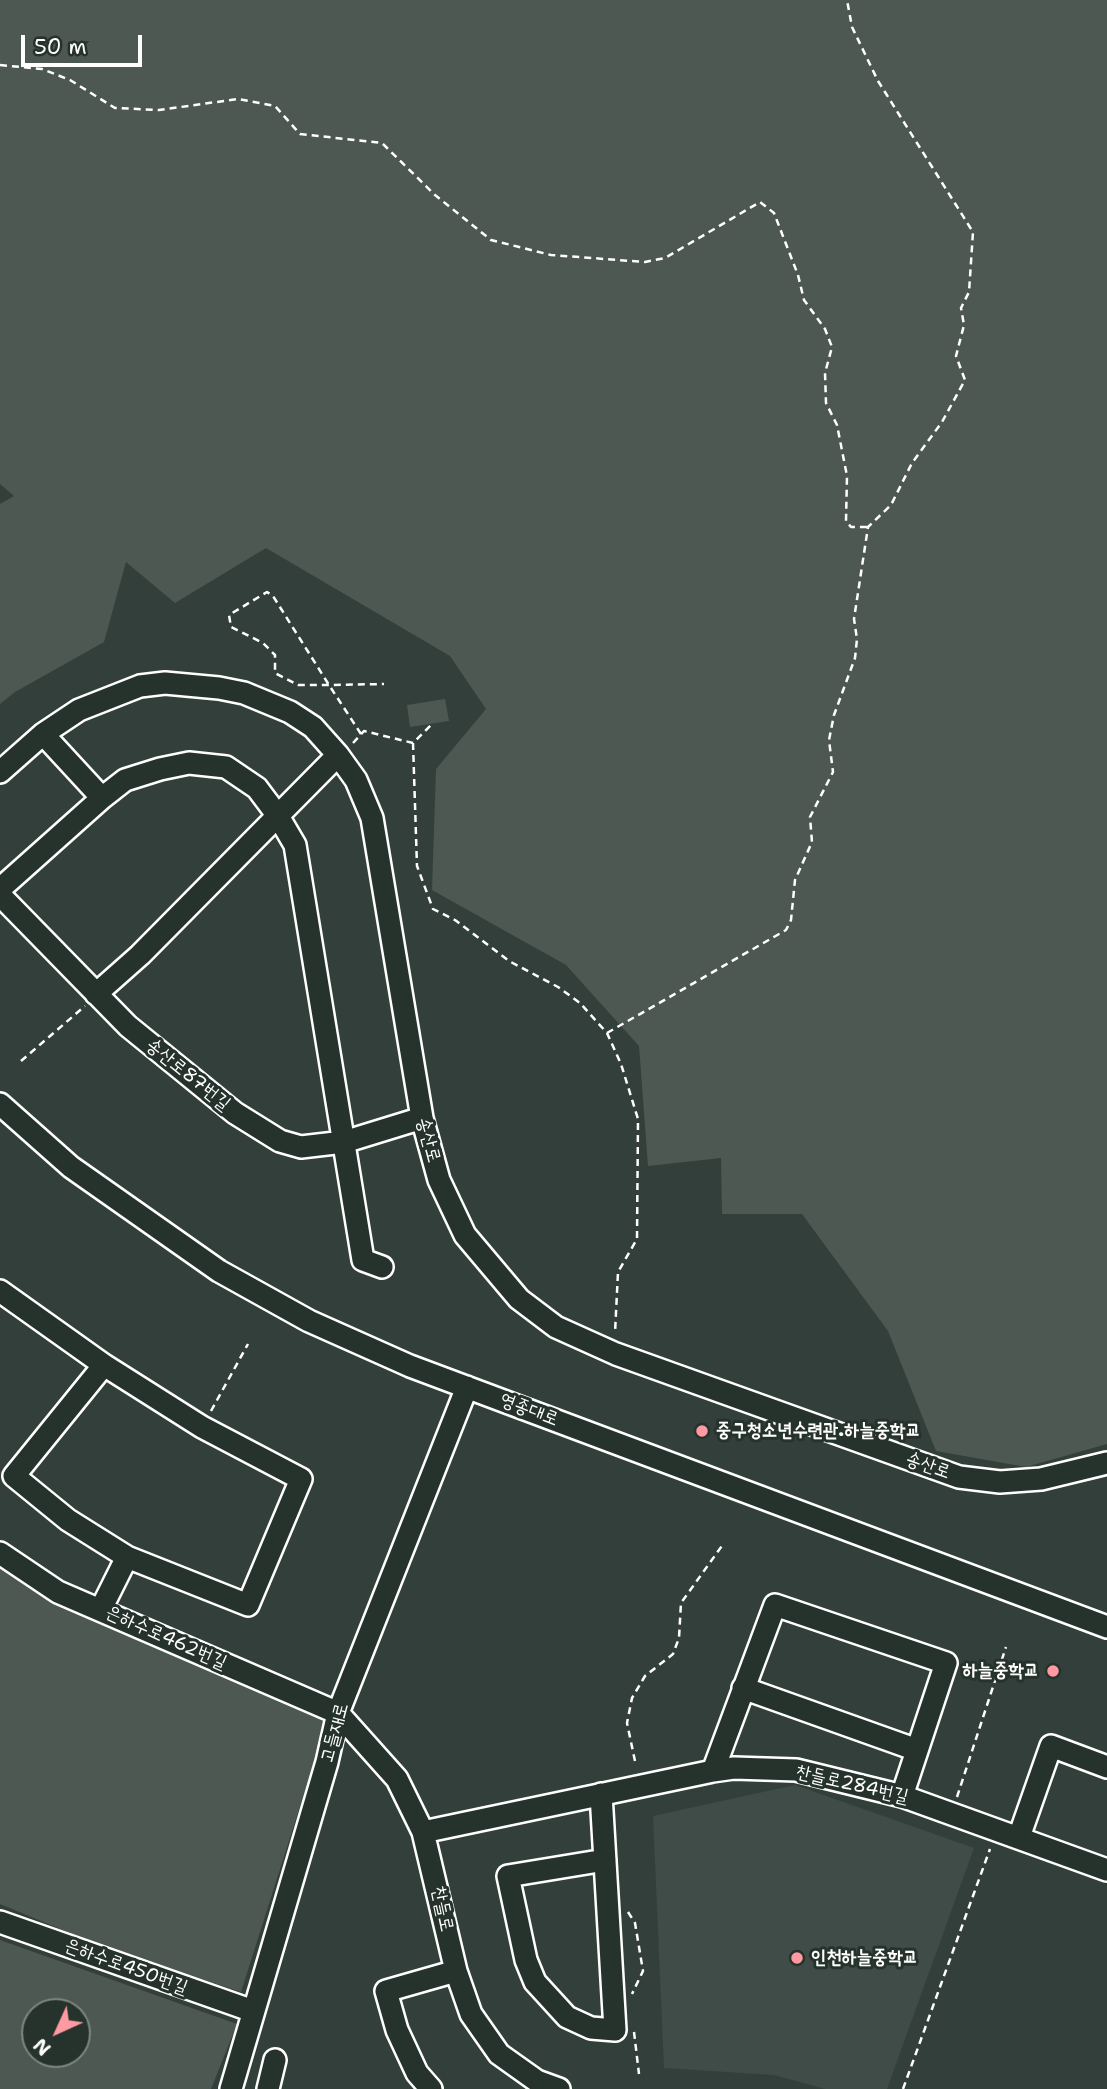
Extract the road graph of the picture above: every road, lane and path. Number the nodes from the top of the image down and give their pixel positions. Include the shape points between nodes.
1 (847, 0) edge
2 (0, 65) edge
3 (868, 527) junction
4 (384, 684) dead end
5 (329, 685) junction
6 (432, 724) dead end
7 (43, 734) junction
8 (361, 734) junction
9 (413, 743) junction
10 (343, 751) junction
11 (0, 772) edge
12 (102, 798) junction
13 (278, 816) junction
14 (0, 889) edge
15 (0, 895) edge
16 (93, 998) junction
17 (607, 1033) junction
18 (21, 1061) dead end
19 (0, 1104) edge
20 (422, 1118) junction
21 (344, 1142) junction
22 (382, 1267) dead end
23 (0, 1291) edge
24 (615, 1343) dead end
25 (248, 1344) dead end
26 (104, 1365) junction
27 (467, 1387) junction
28 (202, 1427) junction
29 (1107, 1463) edge
30 (1080, 1471) junction
31 (1107, 1482) edge
32 (724, 1543) dead end
33 (0, 1553) edge
34 (127, 1557) junction
35 (102, 1609) junction
36 (1107, 1627) edge
37 (1006, 1647) dead end
38 (743, 1688) junction
39 (338, 1713) junction
40 (917, 1750) junction
41 (635, 1761) dead end
42 (1107, 1767) edge
43 (713, 1771) junction
44 (601, 1794) junction
45 (902, 1796) junction
46 (954, 1805) dead end
47 (423, 1832) junction
48 (1019, 1837) junction
49 (990, 1848) dead end
50 (605, 1860) junction
51 (1107, 1870) edge
52 (623, 1905) dead end
53 (0, 1922) edge
54 (456, 1971) junction
55 (631, 1996) dead end
56 (253, 2011) junction
57 (633, 2022) dead end
58 (275, 2060) dead end
59 (639, 2074) dead end
60 (231, 2089) edge
61 (268, 2089) edge
62 (431, 2089) edge
63 (559, 2089) edge
64 (903, 2089) edge

1 - 3 path via 852,27 878,81 973,232 969,292 961,308 964,325 956,356 965,380 891,505
2 - 3 path via 42,69 71,79 115,108 159,110 238,99 275,106 300,134 382,143 435,195 491,240 551,255 645,262 665,258 760,202 774,213 804,300 832,347 825,373 826,403 837,425 847,476 846,521 851,527
3 - 17 path via 854,619 855,658 829,740 833,772 810,817 812,842 795,880 786,930
4 - 5 path
5 - 5 path via 273,596 267,592 229,615 231,627 275,655 275,673 298,685
5 - 8 path
6 - 9 path
7 - 10 street, 송산로 via 79,710 140,686 165,683 244,693 290,712
7 - 11 street, 송산로
7 - 12 street
8 - 9 path
8 - 10 path
9 - 17 path via 417,866 433,909 509,961 558,987
10 - 13 street
10 - 20 street, 송산로 via 372,818 380,852
12 - 13 street via 125,780 189,763 226,767 257,788
12 - 14 street
13 - 16 street
13 - 21 street via 295,845
15 - 16 street, 송산로87번길
16 - 18 path
16 - 21 street, 송산로87번길 via 235,1113 280,1141 301,1147
17 - 24 path via 638,1119 637,1239 618,1272
19 - 27 street, 영종대로 via 71,1167 219,1271 309,1321
20 - 21 street, 송산로87번길
20 - 30 street, 송산로 via 439,1180 465,1235 519,1299 556,1327 616,1354 959,1477 1000,1482
21 - 22 street via 363,1260
23 - 26 street
25 - 28 path
26 - 28 street
26 - 34 street via 14,1476 68,1520
27 - 36 street, 영종대로
27 - 39 street, 고들재로
28 - 34 street via 301,1479 248,1605
29 - 30 street, 송산로
30 - 31 street
32 - 41 path via 681,1603 673,1654 645,1676 632,1698 627,1723
33 - 35 street, 은하수로462번길 via 58,1592
34 - 35 street
35 - 39 street, 은하수로462번길
37 - 46 path
38 - 40 street
38 - 40 street via 775,1605 946,1663
38 - 43 street
39 - 47 street, 찬들로 via 397,1779
39 - 56 street, 고들재로
40 - 45 street
42 - 48 street via 1051,1746
43 - 44 street, 찬들로284번길
43 - 45 street, 찬들로284번길 via 796,1770
44 - 47 street, 찬들로284번길
44 - 50 street
45 - 48 street, 찬들로284번길
47 - 54 street, 찬들로
48 - 51 street, 찬들로284번길
49 - 64 path
50 - 50 street via 607,1886 615,2030 591,2028 567,2017 535,1982 508,1876
52 - 55 path via 635,1923 643,1971
53 - 56 street, 은하수로450번길
54 - 62 street via 386,1991 397,2030 417,2073
54 - 63 street, 찬들로 via 471,2014 499,2054 537,2081
56 - 60 street, 고들재로
57 - 59 path
58 - 61 street

